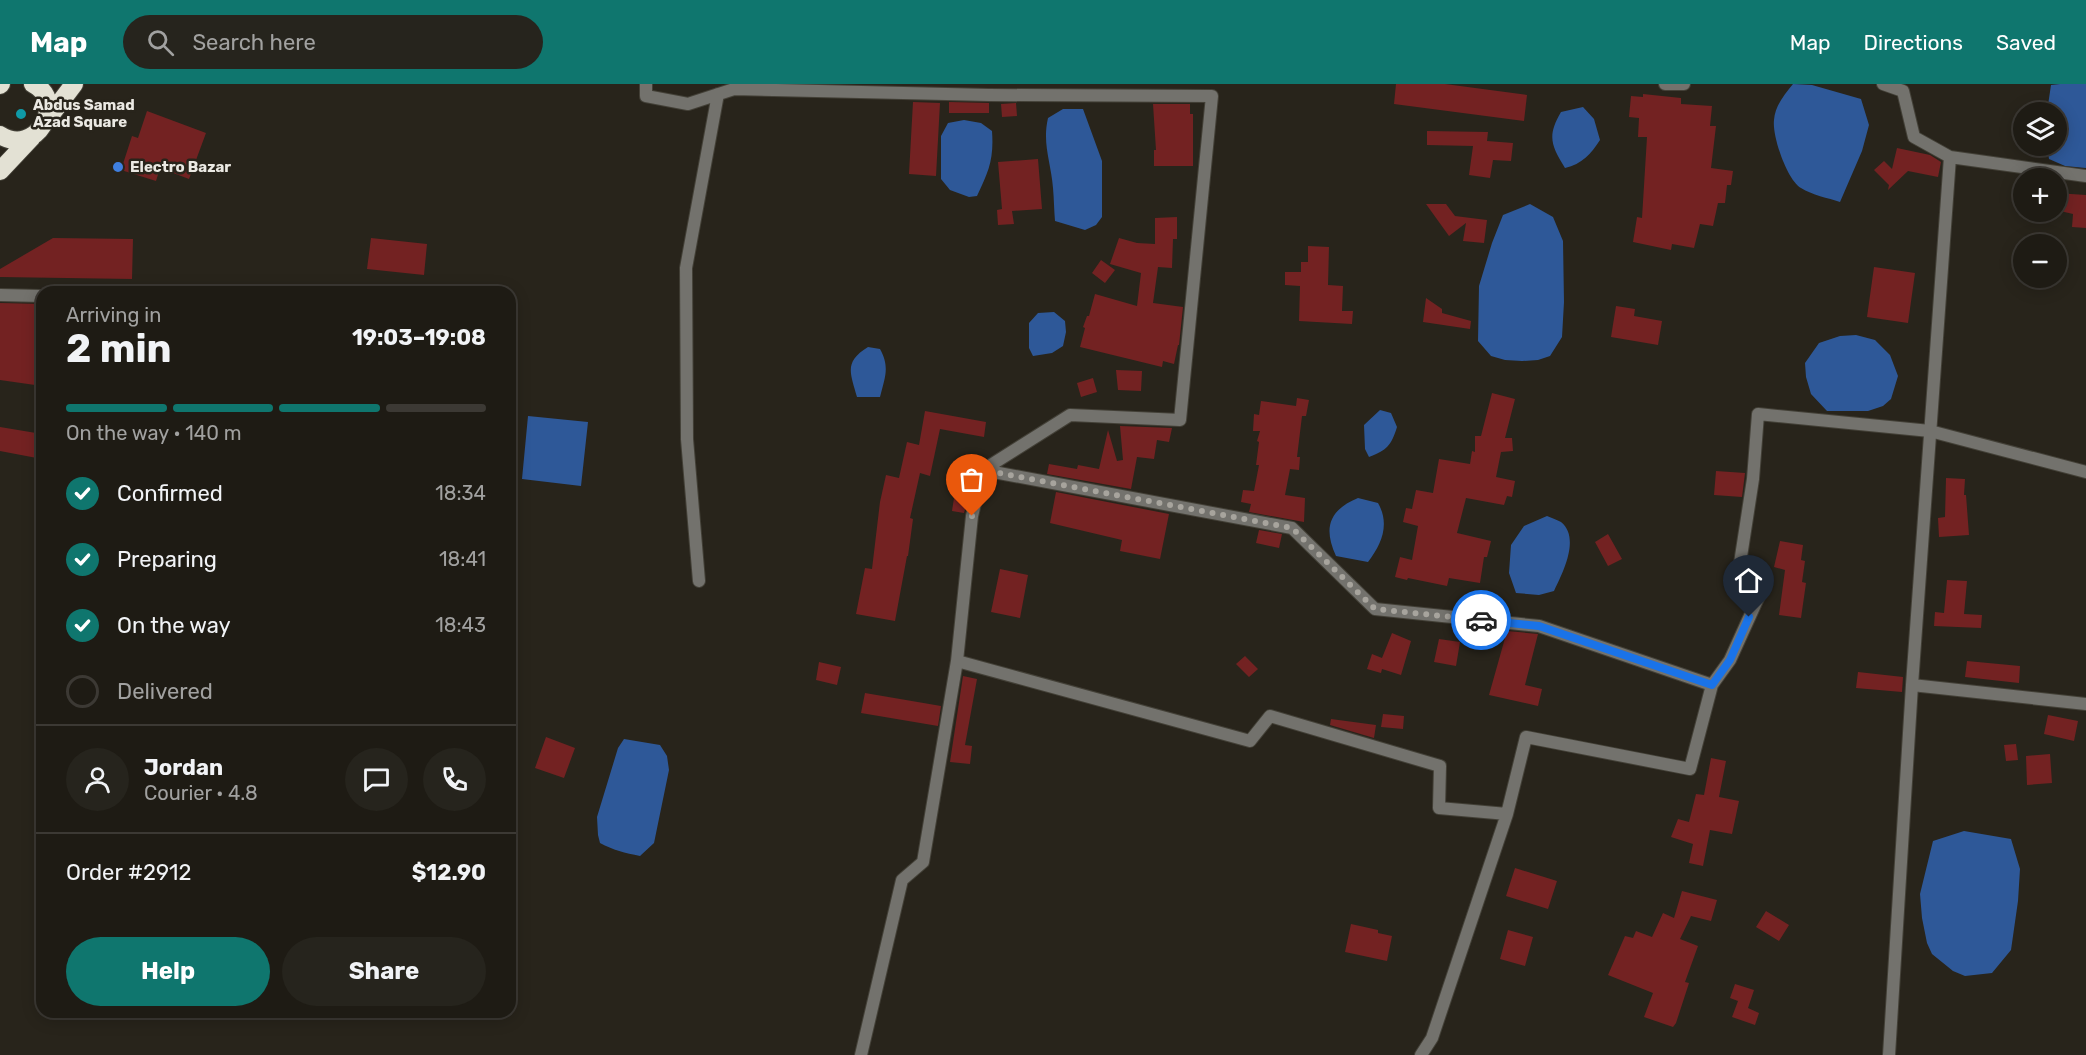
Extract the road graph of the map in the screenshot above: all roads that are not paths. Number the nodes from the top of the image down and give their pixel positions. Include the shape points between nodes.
1 (33, 84) edge
2 (74, 84) edge
3 (646, 84) edge
4 (1665, 84) edge
5 (1684, 84) edge
6 (1883, 84) edge
7 (990, 89) edge
8 (717, 94) junction
9 (45, 123) junction
10 (0, 135) edge
11 (32, 137) junction
12 (1950, 156) junction
13 (0, 171) edge
14 (2086, 176) edge
15 (0, 295) edge
16 (36, 296) edge
17 (1930, 430) junction
18 (983, 470) junction
19 (2086, 472) edge
20 (699, 581) dead end
21 (957, 661) junction
22 (1712, 685) junction
23 (1912, 685) junction
24 (2086, 704) edge
25 (1508, 814) junction
26 (861, 1055) edge
27 (1421, 1055) edge
28 (1889, 1055) edge

1 - 9 highway via 44,94 48,113
2 - 9 highway
3 - 8 street via 646,96 688,104
4 - 5 street
6 - 12 street via 1903,91 1914,137
7 - 8 street via 734,89
7 - 18 street via 1212,96 1180,420 1070,415
8 - 20 street via 686,268 687,439
9 - 11 highway
10 - 11 highway via 13,140
11 - 13 highway
12 - 14 street
12 - 17 street
15 - 16 street
17 - 19 street
17 - 22 street via 1758,414 1737,590 1759,596 1730,660
17 - 23 street
18 - 21 street via 972,516
18 - 22 street via 1292,528 1375,609 1539,626
21 - 25 street via 1251,741 1270,716 1440,766 1439,808
21 - 26 street via 923,862 902,880
22 - 25 street via 1690,768 1526,737
23 - 24 street
23 - 28 street
25 - 27 street via 1432,1038

